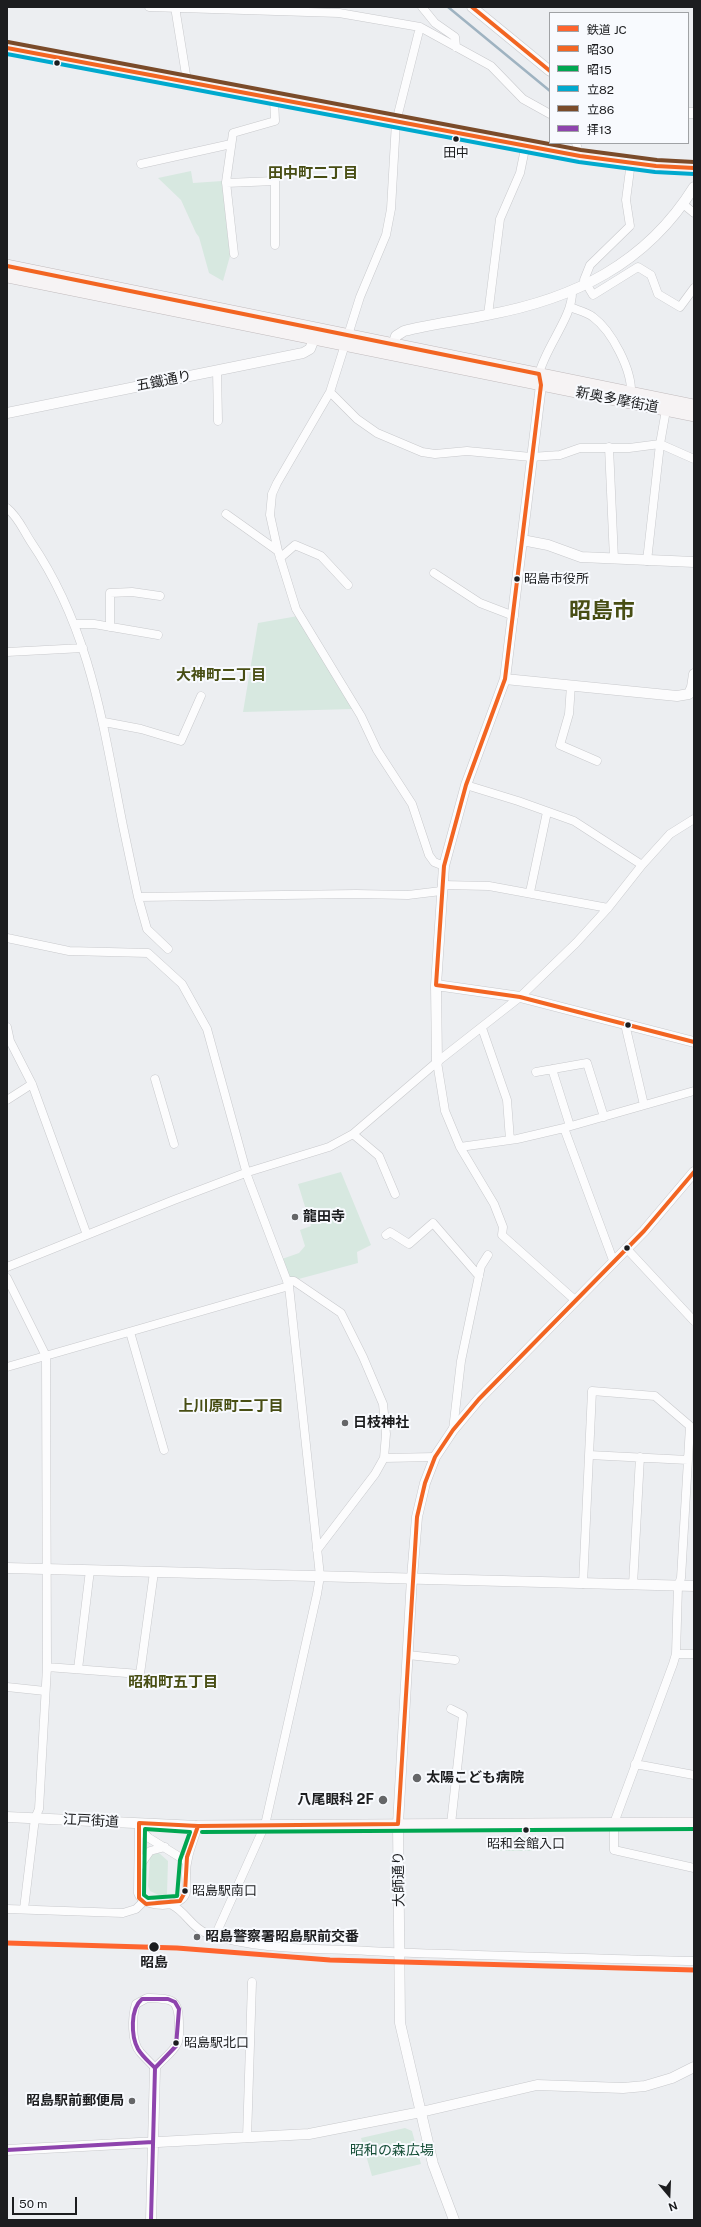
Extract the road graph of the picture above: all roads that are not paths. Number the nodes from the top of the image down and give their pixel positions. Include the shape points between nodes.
1 (149, 7) edge
2 (422, 7) edge
3 (472, 7) edge
4 (175, 8) edge
5 (339, 10) edge
6 (420, 27) junction
7 (456, 47) junction
8 (7, 48) edge
9 (549, 70) edge
10 (187, 81) junction
11 (274, 98) junction
12 (549, 113) edge
13 (396, 122) junction
14 (231, 144) junction
15 (526, 144) junction
16 (578, 149) edge
17 (631, 162) junction
18 (141, 164) dead end
19 (694, 168) edge
20 (226, 183) junction
21 (694, 187) edge
22 (683, 204) junction
23 (694, 213) edge
24 (275, 244) dead end
25 (234, 254) dead end
26 (7, 266) edge
27 (7, 276) edge
28 (586, 286) junction
29 (694, 288) edge
30 (572, 292) junction
31 (570, 307) junction
32 (488, 315) junction
33 (314, 339) junction
34 (347, 340) junction
35 (393, 345) junction
36 (217, 370) junction
37 (540, 380) junction
38 (330, 392) junction
39 (631, 393) junction
40 (694, 406) edge
41 (666, 410) junction
42 (7, 413) edge
43 (694, 415) edge
44 (218, 421) dead end
45 (660, 444) junction
46 (609, 447) junction
47 (531, 457) junction
48 (694, 460) edge
49 (7, 508) edge
50 (226, 514) dead end
51 (522, 540) junction
52 (278, 555) junction
53 (614, 559) junction
54 (647, 561) junction
55 (694, 562) edge
56 (434, 573) dead end
57 (348, 585) dead end
58 (160, 596) dead end
59 (514, 616) junction
60 (74, 624) junction
61 (110, 627) junction
62 (158, 635) dead end
63 (83, 648) junction
64 (7, 652) edge
65 (694, 674) edge
66 (505, 679) junction
67 (571, 685) junction
68 (201, 696) dead end
69 (104, 722) junction
70 (597, 761) dead end
71 (466, 785) junction
72 (547, 812) junction
73 (694, 819) edge
74 (642, 865) junction
75 (444, 866) junction
76 (442, 888) junction
77 (530, 892) junction
78 (138, 897) junction
79 (608, 908) junction
80 (7, 938) edge
81 (168, 949) dead end
82 (436, 985) junction
83 (520, 997) junction
84 (625, 1024) junction
85 (7, 1027) edge
86 (482, 1028) junction
87 (694, 1042) edge
88 (437, 1062) junction
89 (552, 1069) junction
90 (536, 1072) dead end
91 (155, 1079) dead end
92 (32, 1084) junction
93 (694, 1091) edge
94 (7, 1100) edge
95 (644, 1106) junction
96 (604, 1117) junction
97 (567, 1127) junction
98 (353, 1134) junction
99 (510, 1140) junction
100 (171, 1141) dead end
101 (460, 1147) junction
102 (248, 1172) junction
103 (694, 1172) edge
104 (395, 1194) dead end
105 (386, 1234) dead end
106 (87, 1235) junction
107 (626, 1248) junction
108 (488, 1255) dead end
109 (613, 1260) junction
110 (7, 1268) edge
111 (479, 1276) junction
112 (7, 1278) edge
113 (288, 1283) junction
114 (576, 1301) junction
115 (694, 1321) edge
116 (130, 1332) junction
117 (46, 1356) junction
118 (7, 1367) edge
119 (453, 1430) junction
120 (164, 1450) dead end
121 (589, 1455) junction
122 (435, 1457) junction
123 (640, 1457) junction
124 (384, 1458) junction
125 (688, 1460) junction
126 (317, 1550) junction
127 (7, 1568) edge
128 (48, 1569) junction
129 (90, 1570) junction
130 (154, 1572) junction
131 (320, 1576) junction
132 (412, 1578) junction
133 (583, 1584) junction
134 (633, 1585) junction
135 (678, 1586) junction
136 (694, 1586) edge
137 (676, 1654) junction
138 (694, 1654) edge
139 (408, 1655) junction
140 (455, 1660) dead end
141 (47, 1667) junction
142 (78, 1669) junction
143 (7, 1687) edge
144 (45, 1692) junction
145 (450, 1709) dead end
146 (635, 1764) junction
147 (694, 1775) edge
148 (7, 1817) edge
149 (36, 1818) junction
150 (139, 1823) junction
151 (614, 1823) junction
152 (694, 1823) edge
153 (398, 1824) junction
154 (451, 1824) junction
155 (265, 1825) junction
156 (198, 1826) junction
157 (165, 1847) junction
158 (186, 1861) junction
159 (694, 1868) edge
160 (138, 1869) junction
161 (143, 1902) junction
162 (172, 1904) junction
163 (7, 1909) edge
164 (24, 1909) junction
165 (215, 1936) junction
166 (400, 1953) junction
167 (694, 1961) edge
168 (252, 1982) dead end
169 (694, 2067) edge
170 (155, 2068) junction
171 (421, 2112) junction
172 (247, 2138) junction
173 (154, 2142) junction
174 (7, 2150) edge
175 (151, 2220) edge
176 (454, 2220) edge

1 - 4 street
2 - 7 street via 436,23 455,36
3 - 9 street
4 - 5 street
4 - 10 street
5 - 6 street
6 - 7 street
6 - 13 street
7 - 12 street via 491,66 523,98
8 - 10 main road
10 - 11 main road
11 - 13 main road
11 - 14 street via 275,121 233,133
13 - 15 main road
13 - 34 street via 389,222 383,245 360,297
14 - 18 street
14 - 20 street
15 - 16 main road
15 - 32 street via 520,173 500,219
16 - 17 main road
17 - 19 main road
17 - 28 street via 626,200 630,226 590,265 584,280
20 - 24 street via 275,181
20 - 25 street
21 - 22 street
22 - 23 street
22 - 28 street via 665,226 634,255
26 - 34 main road
27 - 33 main road
28 - 29 street via 593,295 638,267 652,275 658,294 680,307
28 - 30 street
30 - 31 street via 573,302
30 - 32 street via 539,304
31 - 37 street via 547,350
31 - 39 street via 592,316 606,329 627,367 632,383
32 - 35 street via 404,331 396,336
33 - 34 main road
33 - 36 street, 五鐵通り via 310,348 303,353
34 - 35 main road
34 - 37 main road
34 - 38 street
35 - 37 main road
36 - 42 street, 五鐵通り
36 - 44 street
37 - 39 main road
37 - 41 main road, 新奥多摩街道
37 - 47 street
38 - 47 street via 364,424 388,438 422,452 435,454 467,451
38 - 52 street via 272,494 270,515
39 - 40 main road
41 - 43 main road, 新奥多摩街道
41 - 45 street
45 - 46 street via 629,448
45 - 48 street
45 - 54 street
46 - 47 street via 580,448 560,455
46 - 53 street
47 - 51 street
49 - 60 street via 20,521 47,566
50 - 52 street
51 - 53 street via 548,545 581,557
51 - 59 street
52 - 57 street via 295,545 321,556
52 - 75 street via 296,609 361,716 377,750 412,804 429,855 434,862
53 - 54 street
54 - 55 street
56 - 59 street via 480,603
58 - 61 street via 110,592
59 - 66 street
60 - 61 street
60 - 63 street
61 - 62 street
63 - 64 street
63 - 69 street
65 - 67 street via 692,687 686,696
66 - 67 street
66 - 71 street
67 - 70 street via 569,714 560,745
68 - 69 street via 181,741 141,729
69 - 78 street
71 - 72 street
71 - 75 street
72 - 74 street via 574,821
72 - 77 street
73 - 74 street via 670,834
74 - 79 street
75 - 76 street
76 - 77 street via 489,886
76 - 78 street via 408,895
76 - 82 street
77 - 79 street
78 - 81 street via 147,929
79 - 83 street
80 - 102 street via 69,952 148,953 182,984 207,1030
82 - 83 street
82 - 88 street
83 - 84 street
83 - 86 street
84 - 87 street
84 - 95 street
85 - 92 street via 10,1042
86 - 88 street
86 - 99 street via 506,1100
88 - 98 street
88 - 101 street via 445,1111
89 - 90 street
89 - 96 street via 587,1063
89 - 97 street
91 - 100 street
92 - 94 street
92 - 106 street
93 - 95 street
95 - 96 street
96 - 97 street
97 - 99 street
97 - 109 street
98 - 102 street via 329,1147
98 - 104 street via 379,1156
99 - 101 street
101 - 114 street via 494,1204 503,1227 502,1235
102 - 106 street
102 - 113 street via 248,1178
103 - 107 street, 大師通り via 644,1231
105 - 111 street via 390,1232 409,1244 433,1223
106 - 110 street
107 - 109 street, 大師通り
107 - 115 street
108 - 111 street via 481,1266
109 - 114 street, 大師通り
111 - 119 street via 461,1361
112 - 117 street
113 - 116 street
113 - 124 street via 294,1281 341,1313 383,1404 386,1434
113 - 126 street
114 - 119 street, 大師通り via 479,1399
116 - 117 street
116 - 120 street
117 - 118 street
117 - 128 street
119 - 122 street, 大師通り
121 - 123 street
121 - 125 street via 592,1392 655,1396 690,1426
121 - 133 street
122 - 124 street
122 - 132 street, 大師通り via 425,1483 417,1517
123 - 125 street
123 - 134 street
124 - 126 street via 375,1474
125 - 135 street via 681,1578
126 - 131 street
127 - 128 street
128 - 129 street
128 - 141 street
129 - 130 street
129 - 142 street
130 - 131 street
130 - 142 street via 140,1674
131 - 132 street
131 - 155 street
132 - 133 street
132 - 139 street, 大師通り
133 - 134 street
134 - 135 street
135 - 136 street
135 - 137 street
137 - 138 street
137 - 146 street
139 - 140 street
139 - 153 street, 大師通り
141 - 142 street
141 - 144 street
143 - 144 street
144 - 149 street via 42,1770
145 - 154 street via 462,1715
146 - 147 street
146 - 151 street
148 - 149 street, 江戸街道
149 - 150 street, 江戸街道
149 - 164 street
150 - 156 street, 江戸街道
150 - 157 street via 144,1833
150 - 160 street
151 - 152 main road
151 - 154 main road
151 - 159 street via 614,1850
153 - 154 main road
153 - 155 main road
153 - 166 street, 大師通り
155 - 156 main road
155 - 165 street
156 - 158 street
157 - 158 street
157 - 160 street via 150,1851
158 - 162 street via 186,1894 182,1900
160 - 161 street via 138,1894
161 - 162 street
161 - 164 street via 129,1912
162 - 165 street via 181,1910 196,1928
163 - 164 street
165 - 166 street via 254,1944
166 - 167 street
166 - 171 street, 大師通り via 400,2023
168 - 172 street
169 - 171 street via 667,2080 645,2086 623,2088 537,2085
170 - 170 street via 139,2051 134,2041 134,2010 142,1999 168,1999 175,2002 179,2009 176,2046
170 - 173 street
171 - 172 street via 309,2134
171 - 176 street, 大師通り via 433,2164
172 - 173 street
173 - 174 street
173 - 175 street

